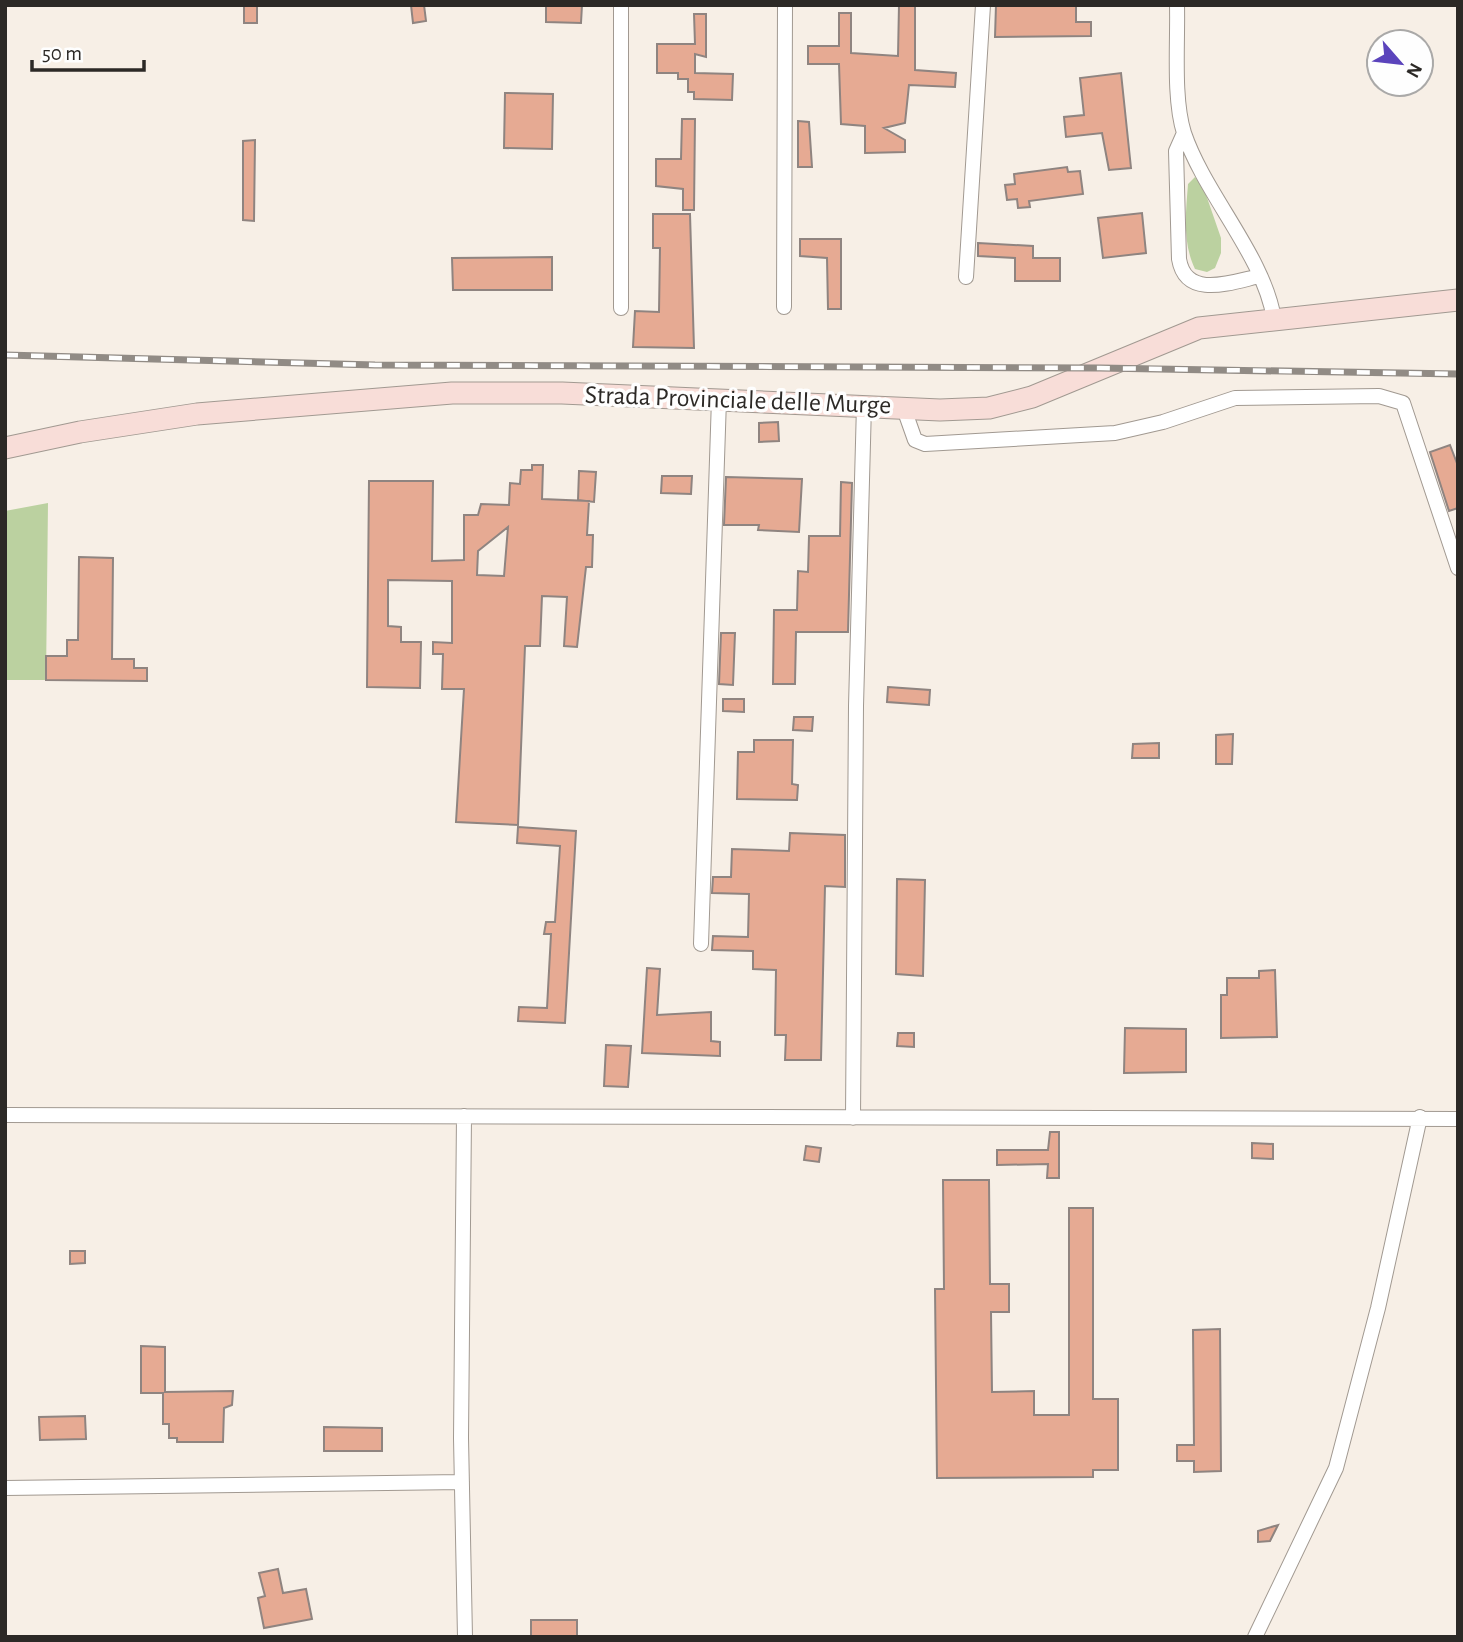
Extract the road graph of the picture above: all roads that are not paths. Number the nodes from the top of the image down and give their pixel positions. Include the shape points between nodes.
1 (621, 5) edge
2 (785, 5) edge
3 (983, 5) edge
4 (1177, 5) edge
5 (1184, 132) junction
6 (1260, 276) junction
7 (966, 277) dead end
8 (1458, 300) edge
9 (784, 307) dead end
10 (621, 308) dead end
11 (1274, 319) junction
12 (719, 399) junction
13 (864, 405) junction
14 (903, 406) junction
15 (5, 448) edge
16 (1458, 568) edge
17 (701, 944) dead end
18 (5, 1115) edge
19 (464, 1116) junction
20 (1420, 1117) junction
21 (853, 1118) junction
22 (1458, 1119) edge
23 (462, 1482) junction
24 (5, 1488) edge
25 (465, 1637) edge
26 (1255, 1637) edge

1 - 10 street
2 - 9 street
3 - 7 street
4 - 5 street
5 - 6 street
5 - 6 street via 1176,151 1182,272 1202,286
6 - 11 street via 1270,294
8 - 11 main road, Strada Provinciale delle Murge
11 - 14 main road, Strada Provinciale delle Murge via 1199,328 1032,397 989,408
12 - 13 main road, Strada Provinciale delle Murge
12 - 15 main road, Strada Provinciale delle Murge via 452,393 197,414
12 - 17 street
13 - 14 main road, Strada Provinciale delle Murge
13 - 21 street
14 - 16 street via 915,440 925,444 1115,433 1236,398 1379,396 1402,403
18 - 19 street
19 - 21 street
19 - 23 street
20 - 21 street
20 - 22 street
20 - 26 street via 1378,1308 1336,1468
23 - 24 street
23 - 25 street

